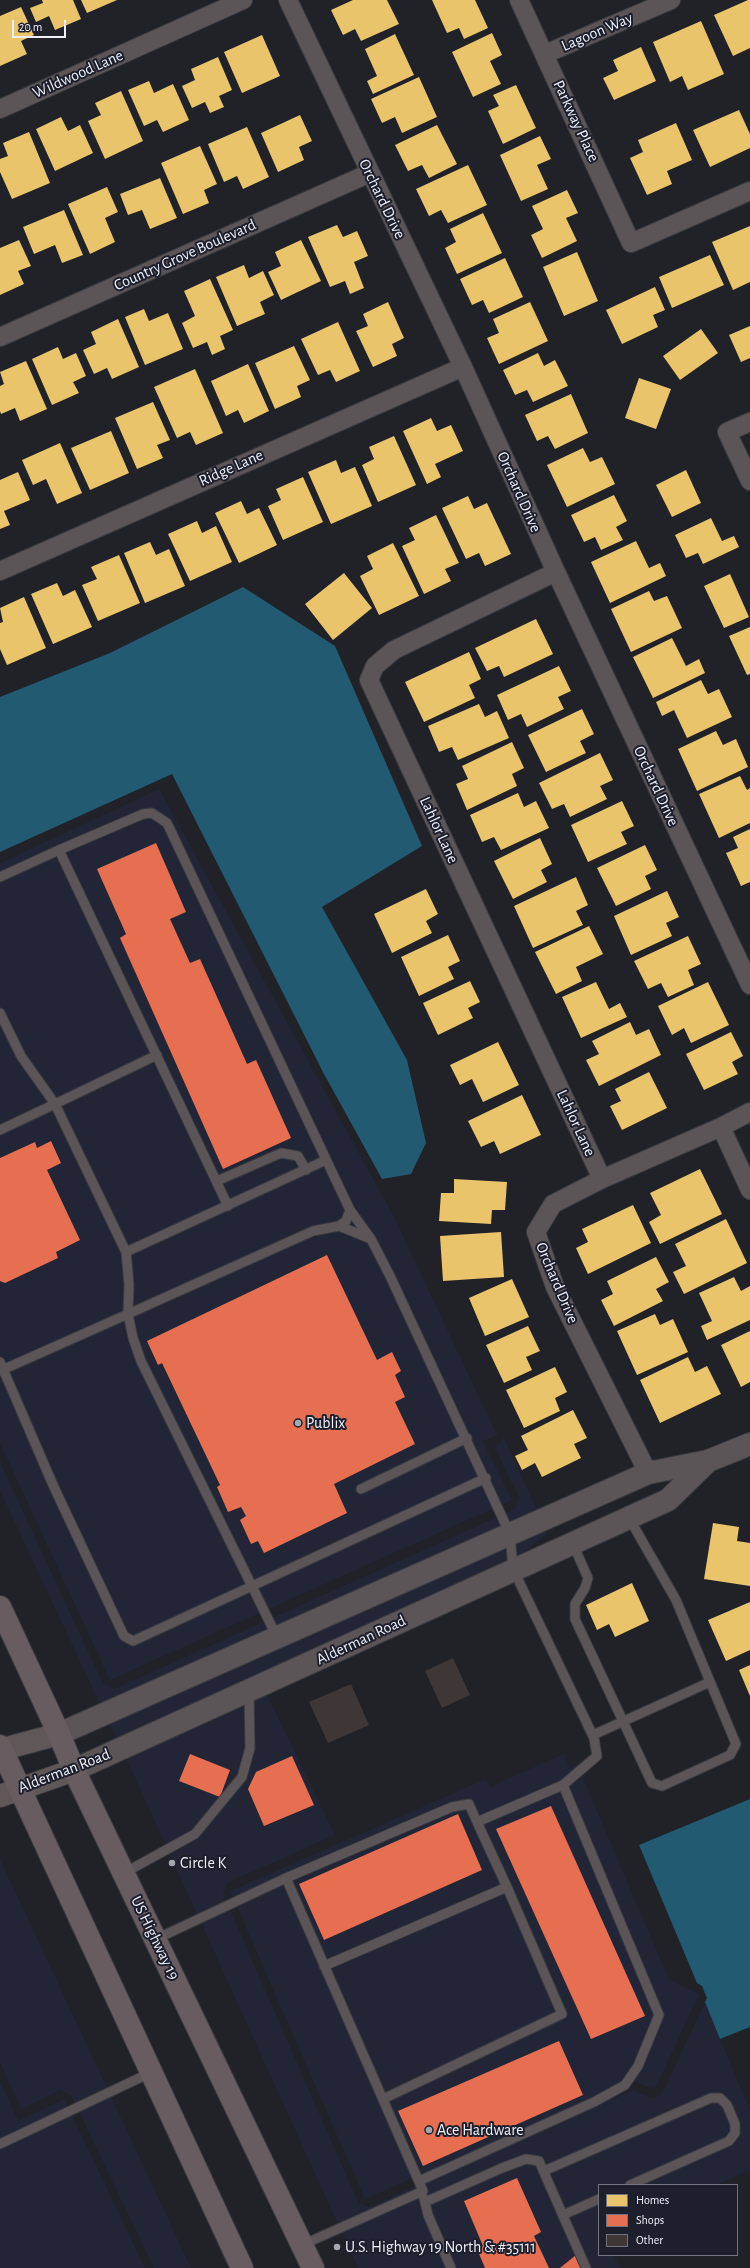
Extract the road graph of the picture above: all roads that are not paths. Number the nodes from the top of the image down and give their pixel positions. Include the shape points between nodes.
1 (243, 0) edge
2 (288, 0) edge
3 (519, 0) edge
4 (671, 0) edge
5 (545, 54) junction
6 (0, 109) edge
7 (370, 173) junction
8 (750, 191) edge
9 (0, 337) edge
10 (463, 367) junction
11 (750, 422) edge
12 (750, 482) edge
13 (0, 571) edge
14 (556, 572) junction
15 (59, 850) junction
16 (0, 877) edge
17 (750, 985) edge
18 (0, 1013) edge
19 (157, 1055) junction
20 (55, 1104) junction
21 (750, 1112) edge
22 (721, 1127) junction
23 (0, 1130) edge
24 (326, 1160) junction
25 (306, 1170) junction
26 (602, 1179) junction
27 (217, 1181) junction
28 (750, 1190) edge
29 (228, 1206) junction
30 (350, 1210) junction
31 (339, 1226) junction
32 (371, 1239) junction
33 (126, 1252) junction
34 (128, 1314) junction
35 (1, 1367) edge
36 (467, 1438) junction
37 (750, 1444) edge
38 (708, 1461) junction
39 (648, 1473) junction
40 (486, 1478) junction
41 (361, 1489) dead end
42 (629, 1517) junction
43 (510, 1534) junction
44 (572, 1542) junction
45 (513, 1569) junction
46 (253, 1586) junction
47 (0, 1607) edge
48 (277, 1637) junction
49 (710, 1682) junction
50 (250, 1691) junction
51 (624, 1722) junction
52 (59, 1734) junction
53 (593, 1735) junction
54 (1, 1748) edge
55 (74, 1770) junction
56 (563, 1785) junction
57 (9, 1792) edge
58 (477, 1822) junction
59 (124, 1873) junction
60 (286, 1878) junction
61 (507, 1887) junction
62 (156, 1939) junction
63 (324, 1966) junction
64 (150, 2074) junction
65 (383, 2099) junction
66 (0, 2144) edge
67 (544, 2171) junction
68 (419, 2182) junction
69 (632, 2184) edge
70 (423, 2191) junction
71 (598, 2199) edge
72 (425, 2202) junction
73 (564, 2215) junction
74 (302, 2245) junction
75 (242, 2268) edge
76 (313, 2268) edge
77 (451, 2268) edge
78 (586, 2268) edge

1 - 6 street, Wildwood Lane
2 - 7 street, Orchard Drive
3 - 5 street, Parkway Place
4 - 5 street, Lagoon Way
5 - 8 street, Parkway Place via 632,243
7 - 9 street, Country Grove Boulevard
7 - 10 street, Orchard Drive
10 - 13 street, Ridge Lane
10 - 14 street, Orchard Drive
11 - 12 street via 726,432
14 - 17 street, Orchard Drive
14 - 26 street, Lahlor Lane via 394,650 375,666 369,680
15 - 16 lane
15 - 19 lane
15 - 24 lane via 143,814 152,813 167,823
18 - 20 lane via 21,1056
19 - 20 lane
19 - 27 lane
20 - 23 lane
20 - 33 lane
21 - 22 street, Orchard Drive
22 - 26 street, Orchard Drive
22 - 28 street
24 - 25 lane
24 - 30 lane
25 - 27 lane via 298,1156 280,1153
25 - 29 lane
26 - 39 street, Orchard Drive via 552,1204 536,1232 555,1287
27 - 29 lane
29 - 33 lane
30 - 31 lane via 346,1221
30 - 32 lane
31 - 32 lane
31 - 34 lane via 313,1231
32 - 36 lane
33 - 34 lane
34 - 35 lane
34 - 46 lane via 141,1361
35 - 46 lane via 50,1480 124,1636 133,1641
36 - 40 lane
36 - 41 lane
37 - 38 street, Alderman Road
38 - 39 street, Alderman Road
38 - 42 street, Alderman Road via 668,1500
39 - 43 street, Alderman Road
40 - 43 lane
40 - 46 lane
42 - 44 street, Alderman Road
42 - 49 lane via 676,1600
43 - 45 lane
43 - 48 street, Alderman Road
44 - 45 street, Alderman Road
44 - 51 lane via 588,1578 575,1604 575,1619
45 - 50 street, Alderman Road
45 - 53 lane
46 - 48 lane
47 - 52 highway, US Highway 19
48 - 52 street, Alderman Road
49 - 51 lane
49 - 51 lane via 736,1744 730,1755 662,1786 652,1783
50 - 55 street, Alderman Road
50 - 59 lane via 250,1748 242,1777 195,1834
51 - 53 lane
52 - 54 main road, Alderman Road
52 - 55 highway, US Highway 19
53 - 56 lane via 597,1756
54 - 57 highway
55 - 57 main road, Alderman Road
55 - 59 highway, US Highway 19
56 - 58 lane
56 - 68 lane via 659,2015 638,2066 625,2085 594,2102
57 - 64 highway
58 - 60 lane via 469,1804 452,1807
58 - 61 lane
59 - 62 highway, US Highway 19
60 - 62 lane
60 - 63 lane
61 - 63 lane
61 - 65 lane via 562,2014
62 - 74 highway, US Highway 19
63 - 65 lane
64 - 66 lane
64 - 75 highway
65 - 68 lane
67 - 69 lane via 711,2098 720,2098 727,2105 736,2124 729,2141
67 - 72 lane via 539,2161 526,2159
67 - 73 lane
68 - 70 lane
70 - 72 lane
70 - 74 lane
71 - 73 lane
72 - 77 lane
73 - 78 lane
74 - 76 highway, US Highway 19

